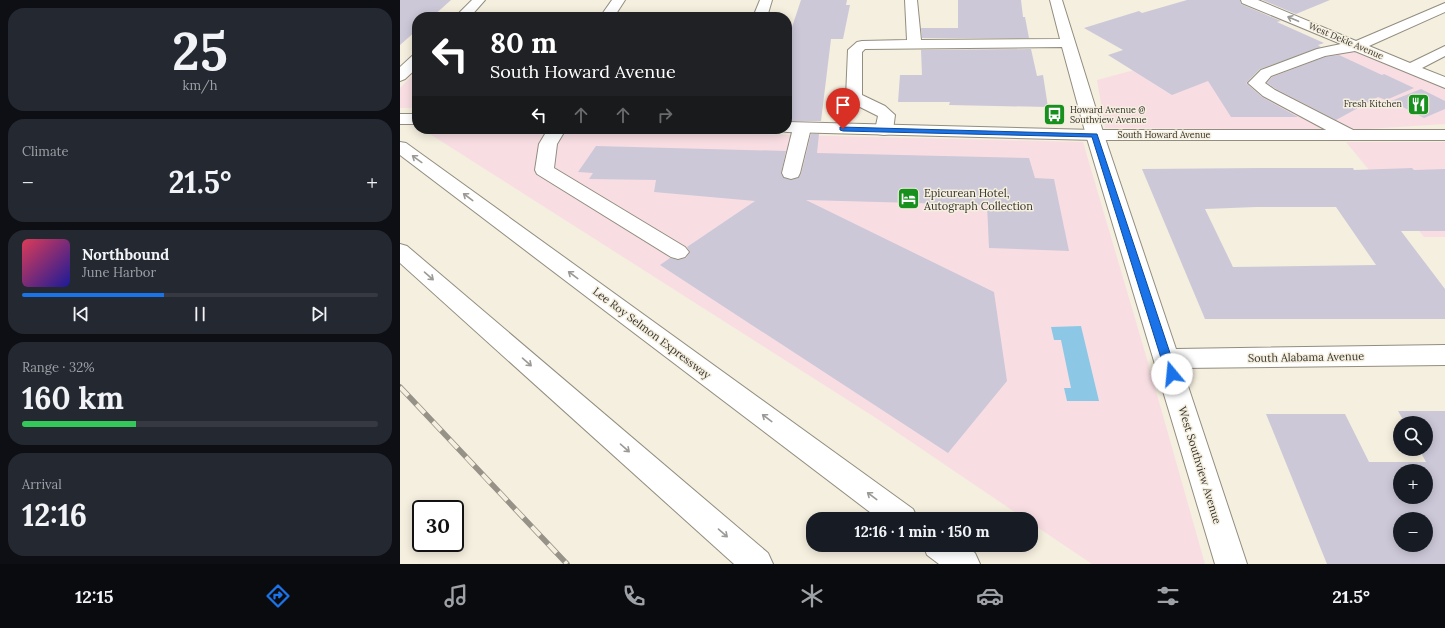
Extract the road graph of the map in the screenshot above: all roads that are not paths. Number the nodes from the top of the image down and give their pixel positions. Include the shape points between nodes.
1 (479, 0) edge
2 (619, 0) edge
3 (766, 0) edge
4 (911, 0) edge
5 (1056, 0) edge
6 (1247, 0) edge
7 (1445, 7) edge
8 (467, 12) edge
9 (611, 12) edge
10 (762, 12) edge
11 (1068, 43) junction
12 (914, 45) junction
13 (1356, 46) junction
14 (1445, 50) edge
15 (412, 65) edge
16 (1411, 68) junction
17 (400, 76) edge
18 (1445, 83) edge
19 (400, 119) edge
20 (412, 119) edge
21 (795, 128) edge
22 (884, 130) junction
23 (554, 134) edge
24 (1095, 135) junction
25 (1349, 135) junction
26 (1445, 135) edge
27 (400, 147) edge
28 (790, 173) dead end
29 (400, 251) edge
30 (678, 252) dead end
31 (1445, 355) edge
32 (1167, 359) junction
33 (894, 512) edge
34 (948, 552) edge
35 (757, 564) edge
36 (964, 564) edge
37 (1230, 564) edge

1 - 8 main road
2 - 9 main road
3 - 10 main road
4 - 12 main road
5 - 11 main road, West Southview Avenue
13 -> 6 main road, West Dekle Avenue
7 - 13 main road
11 - 12 main road
11 - 24 main road, West Southview Avenue
12 - 22 main road via 862,46 855,50 854,97 861,103 880,108 887,115
13 - 16 main road, West Dekle Avenue
13 - 25 main road via 1322,52 1266,73 1256,83 1269,93
14 - 16 main road
15 - 17 main road
16 - 18 main road, West Dekle Avenue
19 - 20 main road
21 - 22 main road, South Howard Avenue
21 - 28 main road
22 - 24 main road, South Howard Avenue
23 - 30 main road via 548,144 544,170
24 - 25 main road, South Howard Avenue
24 - 32 main road, West Southview Avenue
25 - 26 main road, South Howard Avenue
33 -> 27 main road, Lee Roy Selmon Expressway
29 -> 35 main road
31 - 32 main road, South Alabama Avenue
32 - 37 main road, West Southview Avenue
34 - 36 main road

